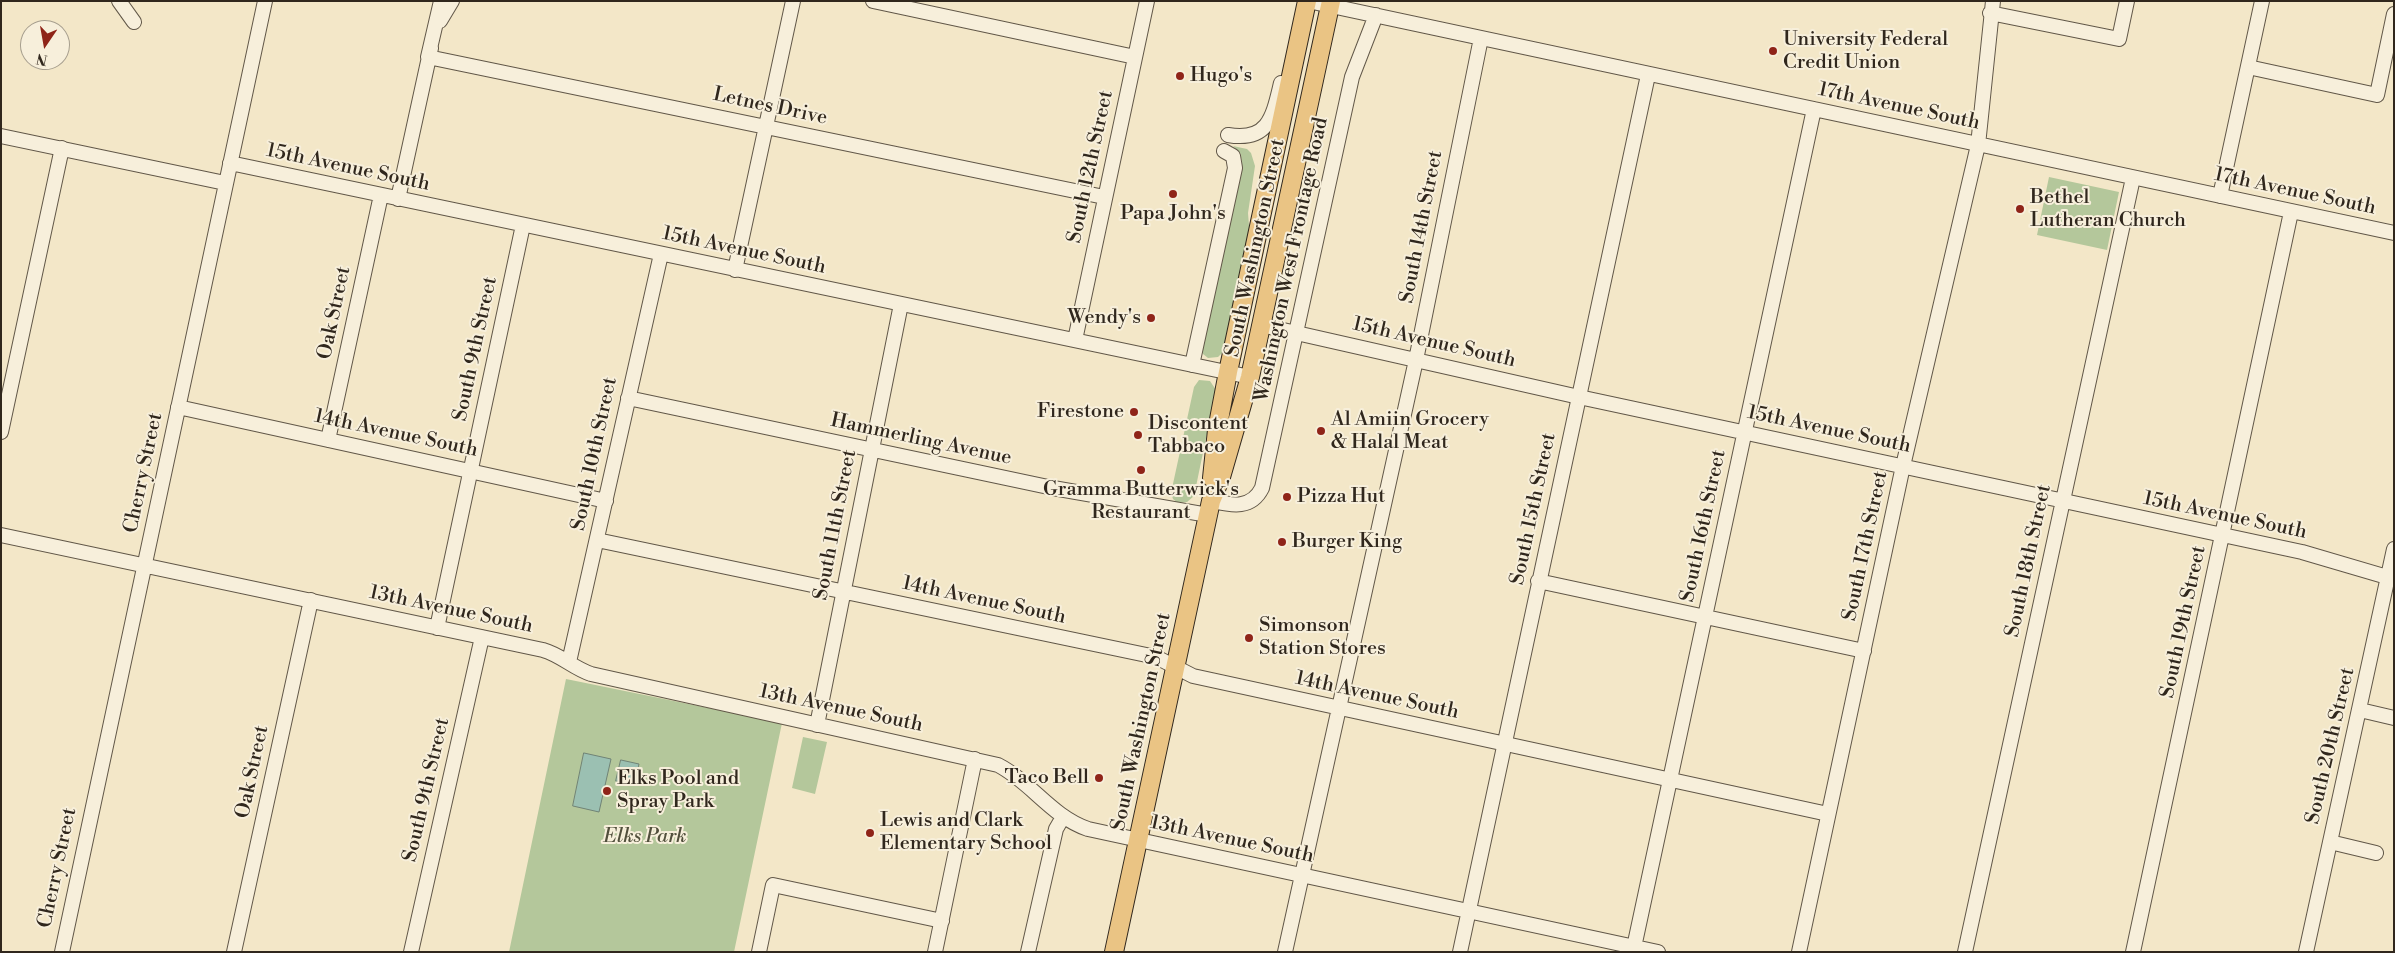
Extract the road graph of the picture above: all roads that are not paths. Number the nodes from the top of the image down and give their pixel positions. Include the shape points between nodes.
1 (120, 1) edge
2 (265, 1) edge
3 (441, 1) edge
4 (452, 1) edge
5 (793, 1) edge
6 (873, 1) edge
7 (1147, 1) edge
8 (1307, 1) edge
9 (2127, 1) edge
10 (2262, 1) edge
11 (1330, 3) edge
12 (1991, 7) edge
13 (2394, 14) edge
14 (1376, 15) junction
15 (134, 22) dead end
16 (1481, 38) junction
17 (1295, 54) junction
18 (428, 57) junction
19 (1135, 57) junction
20 (2248, 67) junction
21 (1648, 75) junction
22 (1814, 109) junction
23 (765, 127) junction
24 (1228, 135) dead end
25 (1, 136) edge
26 (1978, 145) junction
27 (62, 148) junction
28 (1224, 151) dead end
29 (230, 163) junction
30 (2133, 178) junction
31 (225, 183) junction
32 (381, 194) junction
33 (2220, 196) junction
34 (1104, 197) junction
35 (398, 199) junction
36 (2291, 212) junction
37 (523, 225) junction
38 (2394, 233) edge
39 (661, 254) junction
40 (735, 270) junction
41 (901, 304) junction
42 (1261, 325) junction
43 (1296, 333) junction
44 (1075, 340) junction
45 (1416, 360) junction
46 (1192, 365) junction
47 (1228, 372) junction
48 (1250, 377) junction
49 (1579, 397) junction
50 (628, 398) junction
51 (178, 407) junction
52 (1, 432) edge
53 (1745, 432) junction
54 (328, 440) junction
55 (871, 451) junction
56 (1903, 466) junction
57 (470, 470) junction
58 (606, 501) junction
59 (2062, 501) junction
60 (1210, 508) junction
61 (1, 535) edge
62 (2223, 535) junction
63 (597, 540) junction
64 (2394, 549) edge
65 (145, 565) junction
66 (2391, 578) edge
67 (1538, 581) junction
68 (842, 592) junction
69 (311, 600) junction
70 (1705, 618) junction
71 (437, 628) junction
72 (482, 637) junction
73 (1864, 651) junction
74 (569, 662) junction
75 (1176, 670) junction
76 (1338, 709) junction
77 (2360, 710) junction
78 (2394, 718) edge
79 (817, 725) junction
80 (1503, 744) junction
81 (976, 759) junction
82 (1670, 781) junction
83 (1828, 814) junction
84 (1063, 817) junction
85 (1137, 840) junction
86 (2330, 842) junction
87 (2376, 853) dead end
88 (1300, 875) junction
89 (1469, 911) junction
90 (942, 922) junction
91 (1633, 949) edge
92 (62, 952) edge
93 (234, 952) edge
94 (410, 952) edge
95 (759, 952) edge
96 (935, 952) edge
97 (1028, 952) edge
98 (1114, 952) edge
99 (1285, 952) edge
100 (1460, 952) edge
101 (1658, 952) edge
102 (1799, 952) edge
103 (1965, 952) edge
104 (2133, 952) edge
105 (2306, 952) edge

1 - 15 street
2 - 29 street, Cherry Street
3 - 18 street
4 - 18 street via 438,25
5 - 23 street
6 - 19 street
7 - 19 street, South 12th Street
8 - 11 street, 17th Avenue South
8 - 17 main road, South Washington Street
9 - 12 street via 2119,40
10 - 20 street
11 - 14 street, 17th Avenue South
11 - 42 main road, South Washington Street
12 - 26 street, South 17th Street
13 - 20 street via 2377,95
14 - 16 street, 17th Avenue South
14 - 43 street, Washington West Frontage Road via 1352,77
16 - 21 street, 17th Avenue South
16 - 45 street, South 14th Street
17 - 24 street via 1284,70 1268,125 1254,135
17 - 47 main road, South Washington Street
18 - 23 street, Letnes Drive
18 - 35 street
19 - 34 street, South 12th Street
20 - 33 street
21 - 22 street, 17th Avenue South
21 - 49 street, South 15th Street
22 - 26 street, 17th Avenue South
22 - 53 street, South 16th Street
23 - 34 street, Letnes Drive
23 - 40 street
25 - 27 street
26 - 30 street, 17th Avenue South
26 - 56 street, South 17th Street
27 - 31 street
27 - 52 street
28 - 46 street via 1233,156 1235,168
29 - 31 street, Cherry Street
29 - 32 street, 15th Avenue South
30 - 33 street, 17th Avenue South
30 - 59 street, South 18th Street
31 - 51 street, Cherry Street
32 - 35 street, 15th Avenue South
32 - 54 street, Oak Street
33 - 36 street, 17th Avenue South
34 - 44 street, South 12th Street
35 - 37 street, 15th Avenue South
36 - 38 street, 17th Avenue South
36 - 62 street, South 19th Street
37 - 39 street, 15th Avenue South
37 - 57 street, South 9th Street
39 - 40 street, 15th Avenue South
39 - 50 street, South 10th Street
40 - 41 street, 15th Avenue South
41 - 44 street, 15th Avenue South
41 - 55 street, South 11th Street
42 - 43 street, 15th Avenue South
42 - 48 main road, South Washington Street
43 - 45 street, 15th Avenue South
43 - 60 street, Washington West Frontage Road via 1262,488 1258,496 1248,503
44 - 46 street, 15th Avenue South
45 - 49 street, 15th Avenue South
45 - 76 street, South 14th Street
46 - 47 street, 15th Avenue South
47 - 48 street, 15th Avenue South
47 - 60 main road, South Washington Street via 1217,430
48 - 60 main road, South Washington Street
49 - 53 street, 15th Avenue South
49 - 67 street, South 15th Street
50 - 55 street, Hammerling Avenue
50 - 58 street, South 10th Street
51 - 54 street, 14th Avenue South
51 - 65 street, Cherry Street
53 - 56 street, 15th Avenue South
53 - 70 street, South 16th Street
54 - 57 street, 14th Avenue South
55 - 60 street, Hammerling Avenue via 1053,488
55 - 68 street, South 11th Street
56 - 59 street, 15th Avenue South
56 - 73 street, South 17th Street
57 - 58 street, 14th Avenue South
57 - 71 street, South 9th Street
58 - 63 street, South 10th Street
59 - 62 street, 15th Avenue South
59 - 103 street, South 18th Street
60 - 75 main road, South Washington Street
61 - 65 street, 13th Avenue South
62 - 66 street, 15th Avenue South via 2302,552
62 - 104 street, South 19th Street
63 - 68 street, 14th Avenue South
63 - 74 street, South 10th Street
64 - 66 street, South 20th Street
65 - 69 street, 13th Avenue South
65 - 92 street, Cherry Street
66 - 77 street, South 20th Street
67 - 70 street
67 - 80 street, South 15th Street
68 - 75 street, 14th Avenue South via 1156,657
68 - 79 street, South 11th Street
69 - 71 street, 13th Avenue South
69 - 93 street, Oak Street
70 - 73 street
70 - 82 street, South 16th Street
71 - 72 street, 13th Avenue South
72 - 74 street, 13th Avenue South via 555,653
72 - 94 street, South 9th Street
73 - 83 street, South 17th Street
74 - 79 street, 13th Avenue South via 591,674
75 - 76 street, 14th Avenue South
75 - 85 main road, South Washington Street
76 - 80 street, 14th Avenue South
76 - 88 street, South 14th Street
77 - 78 street
77 - 86 street, South 20th Street
79 - 81 street, 13th Avenue South
80 - 82 street, 14th Avenue South
80 - 89 street, South 15th Street
81 - 84 street, 13th Avenue South via 1008,770
81 - 90 street
82 - 83 street, 14th Avenue South
82 - 91 street, South 16th Street
83 - 102 street, South 17th Street
84 - 85 street, 13th Avenue South via 1083,828
84 - 97 street via 1056,829
85 - 88 street, 13th Avenue South
85 - 98 main road, South Washington Street
86 - 87 street
86 - 105 street, South 20th Street
88 - 89 street, 13th Avenue South
88 - 99 street, South 14th Street
89 - 91 street, 13th Avenue South
89 - 100 street, South 15th Street
90 - 95 street via 773,885
90 - 96 street
91 - 101 street, 13th Avenue South

